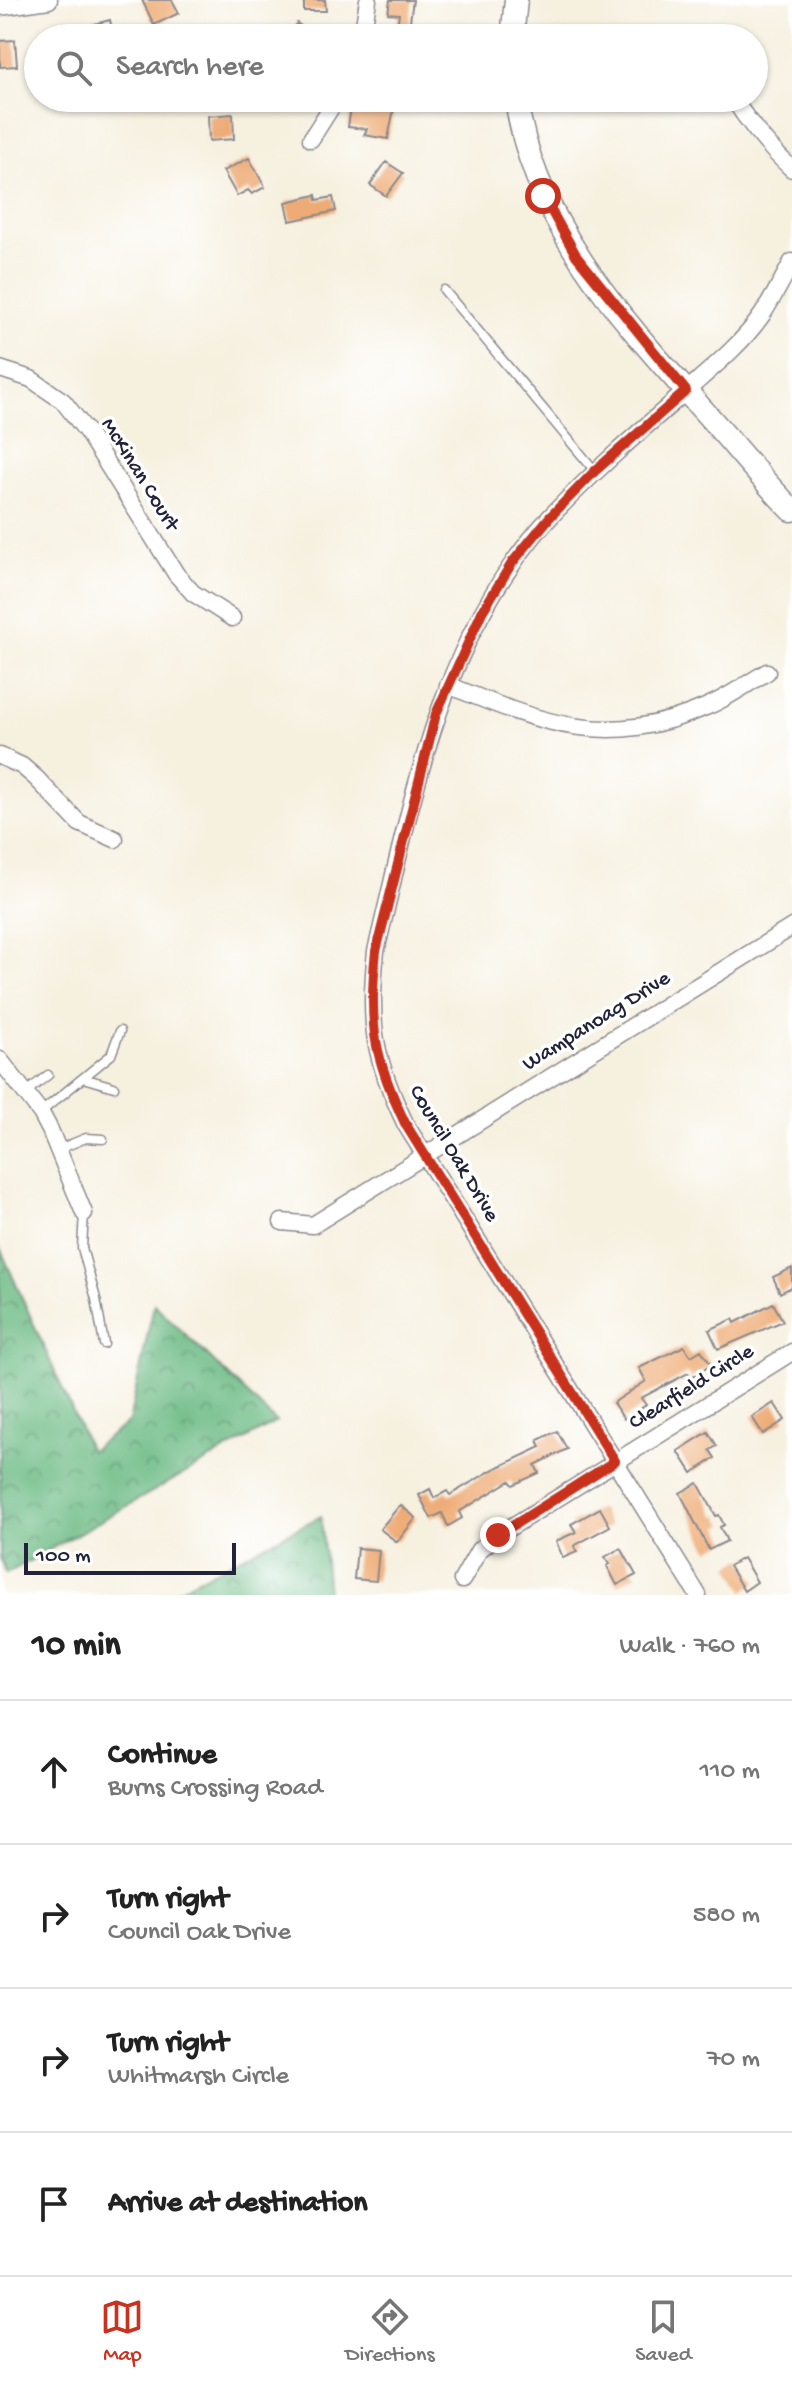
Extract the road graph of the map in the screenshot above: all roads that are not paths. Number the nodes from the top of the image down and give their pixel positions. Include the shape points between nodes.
1 (49, 0) edge
2 (368, 0) edge
3 (516, 0) edge
4 (0, 7) edge
5 (364, 24) edge
6 (513, 24) edge
7 (328, 112) edge
8 (520, 112) edge
9 (742, 112) edge
10 (311, 139) dead end
11 (792, 169) edge
12 (792, 262) edge
13 (444, 290) dead end
14 (0, 369) edge
15 (686, 391) junction
16 (595, 471) junction
17 (792, 510) edge
18 (232, 618) dead end
19 (767, 672) dead end
20 (448, 685) junction
21 (0, 756) edge
22 (115, 839) dead end
23 (792, 927) edge
24 (120, 1031) dead end
25 (0, 1060) edge
26 (48, 1075) dead end
27 (83, 1078) junction
28 (114, 1087) dead end
29 (26, 1092) junction
30 (41, 1113) junction
31 (103, 1139) dead end
32 (59, 1149) junction
33 (425, 1155) junction
34 (84, 1213) joint
35 (282, 1222) dead end
36 (104, 1344) dead end
37 (792, 1352) edge
38 (615, 1461) junction
39 (462, 1580) dead end
40 (698, 1595) edge

1 - 4 street
2 - 5 street
3 - 6 street
7 - 10 street
8 - 15 street via 535,174 564,236
9 - 11 street
12 - 15 street, Council Oak Drive via 761,316
13 - 16 lane
14 - 18 street, McKinan Court via 31,379 63,401 176,574 193,593
15 - 16 street, Council Oak Drive
15 - 17 street
16 - 20 street, Council Oak Drive via 512,563
19 - 20 street via 672,720 607,730 547,723
20 - 33 street, Council Oak Drive via 401,851 372,988 385,1083
21 - 22 street via 22,766 79,823
23 - 33 street, Wampanoag Drive
24 - 27 lane via 111,1055
25 - 29 street
26 - 29 lane
27 - 28 lane
27 - 30 lane
29 - 30 street
30 - 32 street
31 - 32 lane via 86,1138
32 - 34 street
33 - 35 street, Wampanoag Drive via 313,1225
33 - 38 street, Council Oak Drive
34 - 36 lane via 82,1248
37 - 38 street, Clearfield Circle
38 - 39 street, Clearfield Circle via 479,1550
38 - 40 street, Council Oak Drive

